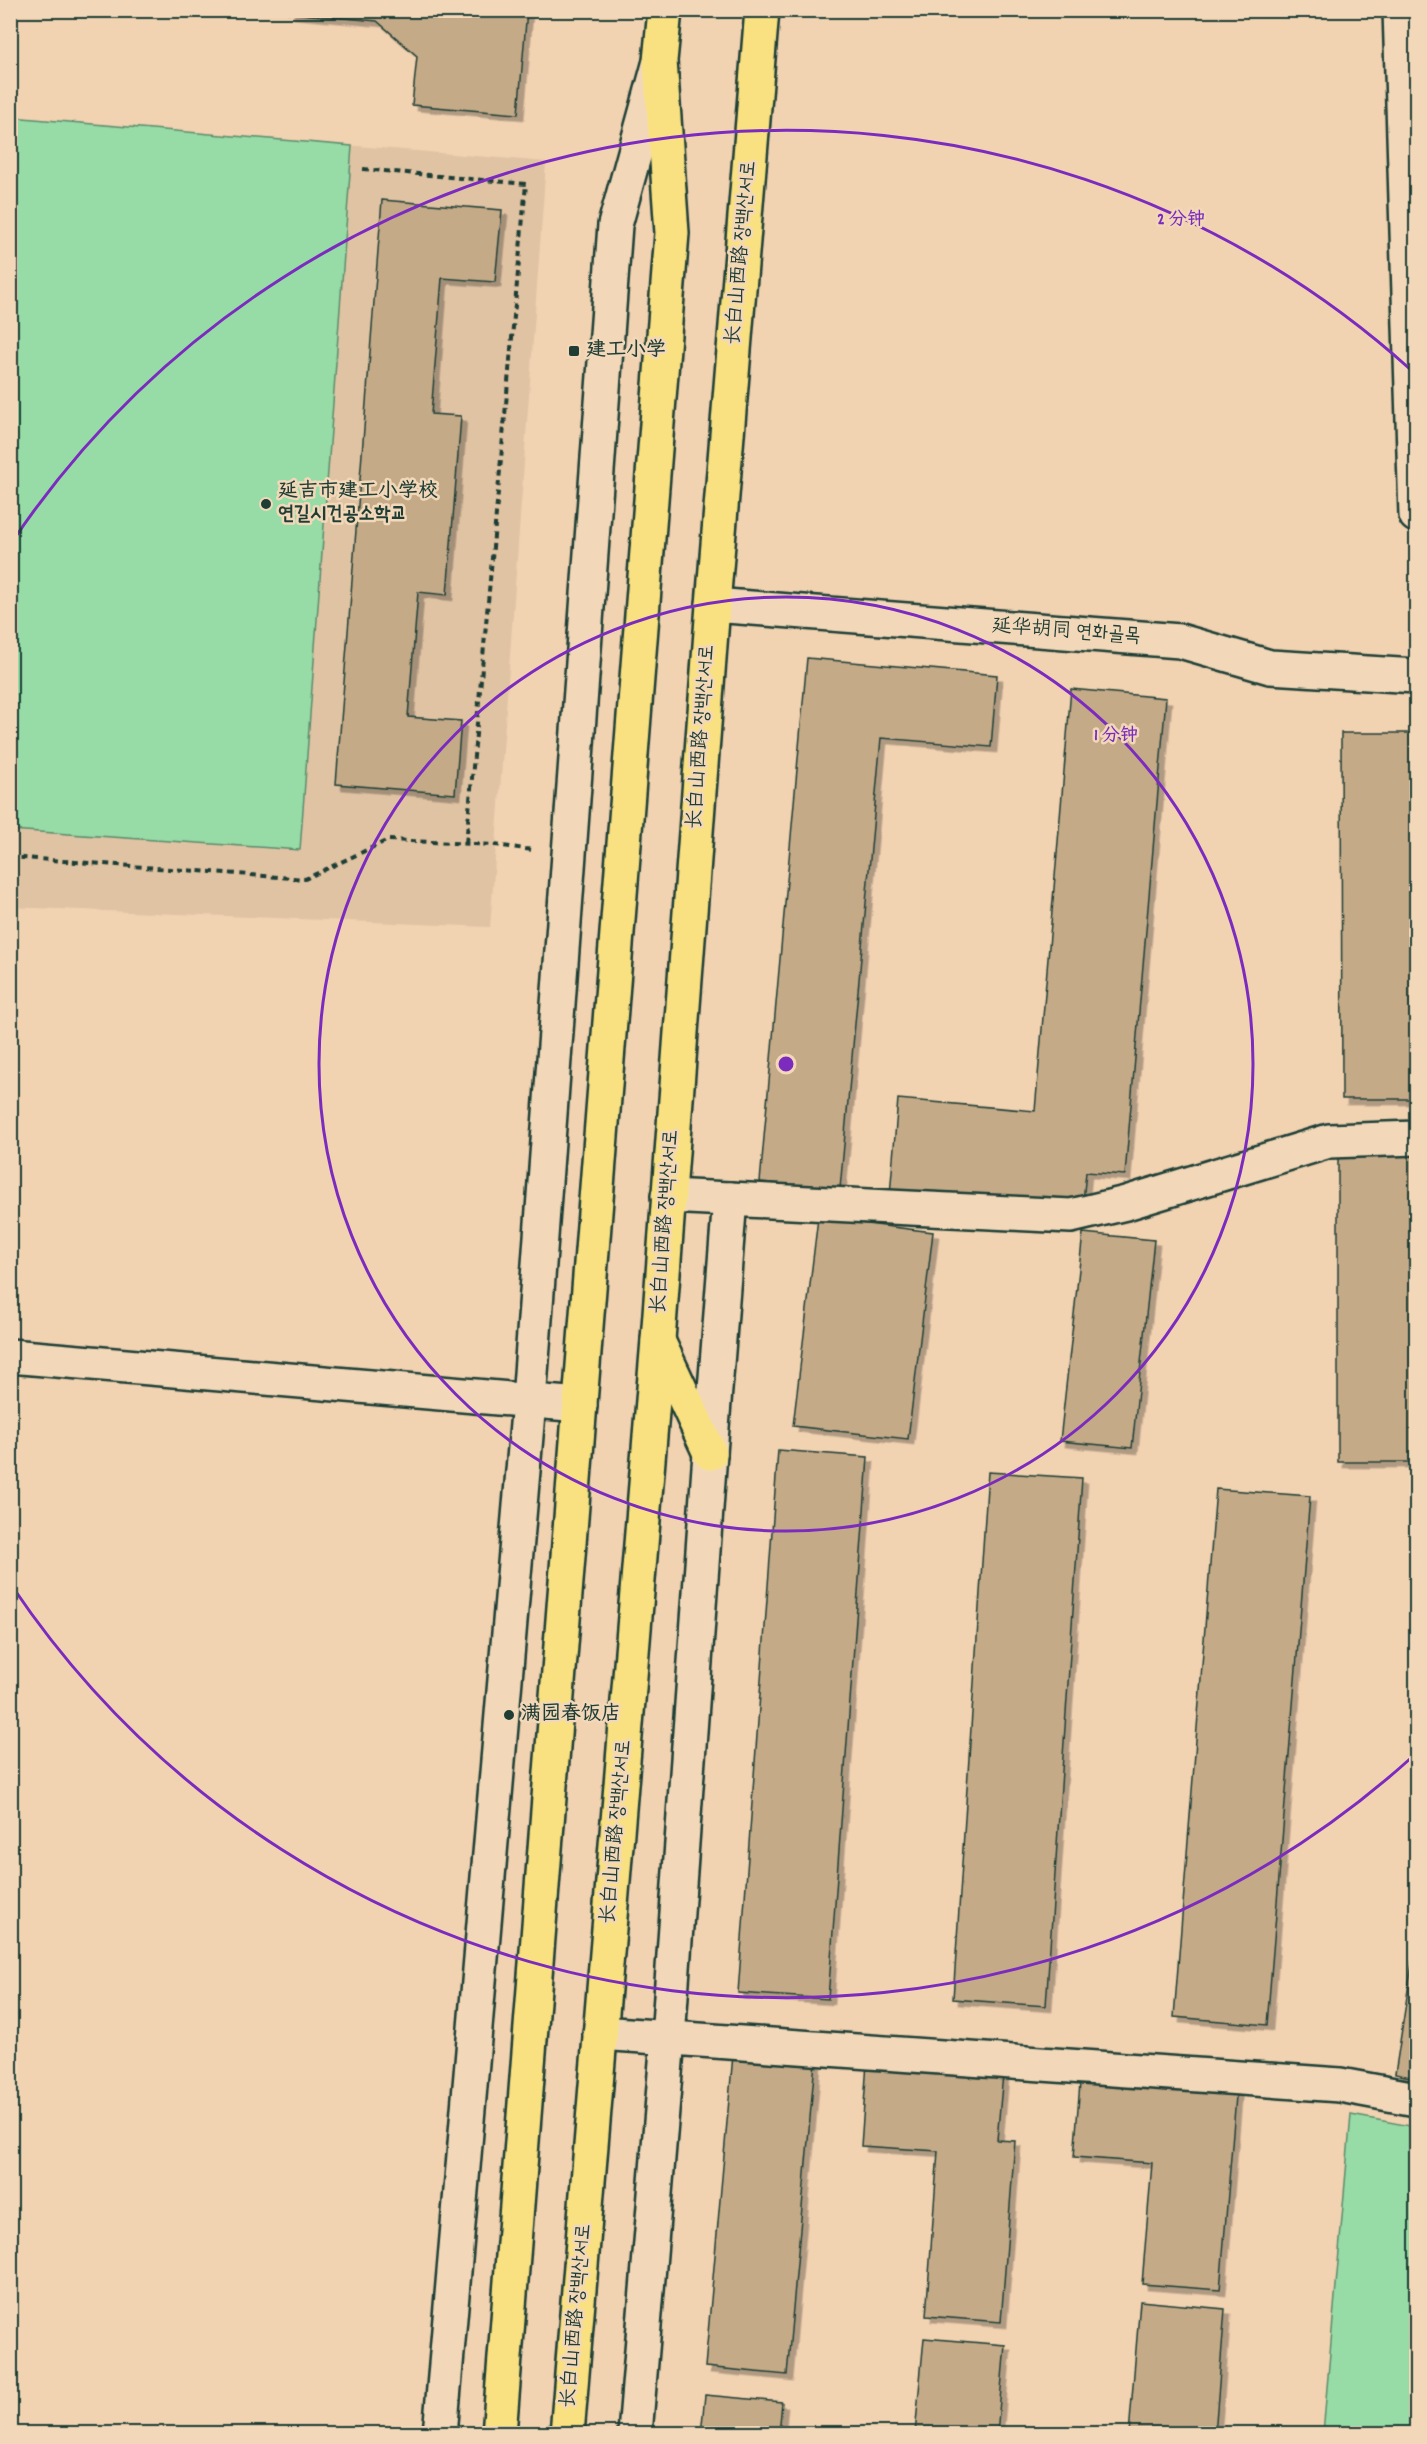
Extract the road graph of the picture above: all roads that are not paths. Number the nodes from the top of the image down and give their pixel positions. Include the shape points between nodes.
1 (665, 10) edge
2 (762, 10) edge
3 (1400, 10) edge
4 (660, 61) junction
5 (1416, 514) edge
6 (713, 604) junction
7 (1416, 676) edge
8 (1416, 1138) edge
9 (668, 1196) junction
10 (730, 1199) junction
11 (658, 1340) junction
12 (10, 1356) edge
13 (529, 1401) junction
14 (580, 1404) junction
15 (710, 1453) junction
16 (600, 2033) junction
17 (668, 2038) junction
18 (1416, 2099) edge
19 (440, 2433) edge
20 (499, 2433) edge
21 (567, 2433) edge
22 (636, 2433) edge

1 - 4 main road
2 - 6 main road, 长白山西路 장백산서로
3 - 5 street
4 - 13 street via 615,225
4 - 14 main road via 672,233
6 - 7 street, 延华胡同 연화골목 via 1180,641 1270,667
6 - 9 main road, 长白山西路 장백산서로
8 - 10 street via 1329,1141 1071,1216
9 - 10 street
9 - 11 main road, 长白山西路 장백산서로
10 - 15 street
11 - 15 main road
11 - 16 main road, 长白山西路 장백산서로
12 - 13 street
13 - 14 street
13 - 19 street
14 - 20 main road
15 - 17 street
16 - 17 street
16 - 21 main road, 长白山西路 장백산서로
17 - 18 street via 1340,2085
17 - 22 street

